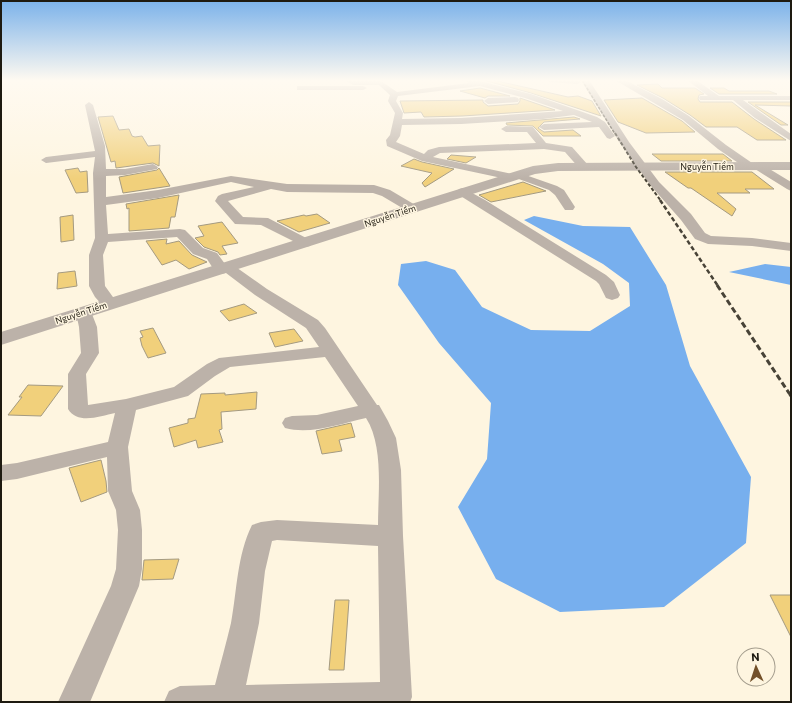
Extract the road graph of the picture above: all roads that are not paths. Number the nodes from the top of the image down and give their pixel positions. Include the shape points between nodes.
1 (91, 113) edge
2 (399, 113) edge
3 (571, 113) edge
4 (578, 113) edge
5 (596, 113) edge
6 (602, 113) edge
7 (679, 113) edge
8 (755, 113) edge
9 (484, 119) junction
10 (397, 122) junction
11 (602, 124) junction
12 (527, 128) junction
13 (791, 138) edge
14 (546, 146) junction
15 (618, 148) dead end
16 (100, 153) junction
17 (426, 159) junction
18 (46, 160) dead end
19 (632, 165) junction
20 (791, 166) edge
21 (153, 167) dead end
22 (584, 167) junction
23 (755, 167) junction
24 (99, 173) junction
25 (514, 176) junction
26 (273, 187) junction
27 (791, 187) edge
28 (463, 192) junction
29 (100, 202) junction
30 (569, 208) dead end
31 (413, 209) junction
32 (102, 238) junction
33 (305, 244) junction
34 (791, 248) edge
35 (224, 269) junction
36 (612, 295) dead end
37 (110, 304) junction
38 (84, 313) junction
39 (1, 339) edge
40 (331, 352) junction
41 (125, 406) junction
42 (372, 410) junction
43 (292, 423) dead end
44 (117, 448) junction
45 (1, 473) edge
46 (390, 536) junction
47 (227, 700) junction
48 (74, 702) edge
49 (180, 702) edge

1 - 16 street via 100,140
2 - 10 street
3 - 9 street
4 - 11 street
5 - 11 street
6 - 19 street via 624,143
7 - 23 street via 722,147
8 - 13 street
9 - 10 street
9 - 12 street via 498,128
10 - 17 street via 391,144
11 - 12 street
11 - 15 street
12 - 14 street
14 - 17 street via 439,150 432,152
14 - 22 street via 568,149
16 - 18 street
16 - 24 street
17 - 25 street
19 - 22 street, Nguyễn Tiềm
19 - 23 street, Nguyễn Tiềm
19 - 34 street via 655,184 704,238 759,242
20 - 23 street, Nguyễn Tiềm
21 - 24 street
22 - 25 street, Nguyễn Tiềm via 546,168
23 - 27 street
24 - 29 street
25 - 28 street, Nguyễn Tiềm
25 - 30 street via 553,188 560,193
26 - 29 street via 231,179 158,194
26 - 31 street via 374,189 386,192
26 - 33 street via 226,197 221,201 240,221 263,221
28 - 31 street, Nguyễn Tiềm
28 - 36 street via 601,278 609,286
29 - 32 street
31 - 33 street, Nguyễn Tiềm
32 - 35 street via 180,233 198,251 212,256
32 - 37 street via 96,255 97,286
33 - 35 street, Nguyễn Tiềm
35 - 37 street, Nguyễn Tiềm
35 - 40 street via 312,324
37 - 38 street, Nguyễn Tiềm
38 - 39 street, Nguyễn Tiềm
38 - 41 street via 90,353 77,374 78,410 85,412
40 - 41 street via 226,362 212,368 181,392
40 - 42 street
41 - 44 street
42 - 43 street via 317,422
42 - 46 street via 385,438 390,470
44 - 45 street
44 - 48 street via 120,491 128,510 130,530 129,569 125,586
46 - 47 street via 277,530 261,532 252,571 246,623
46 - 47 street via 396,697
47 - 49 street

